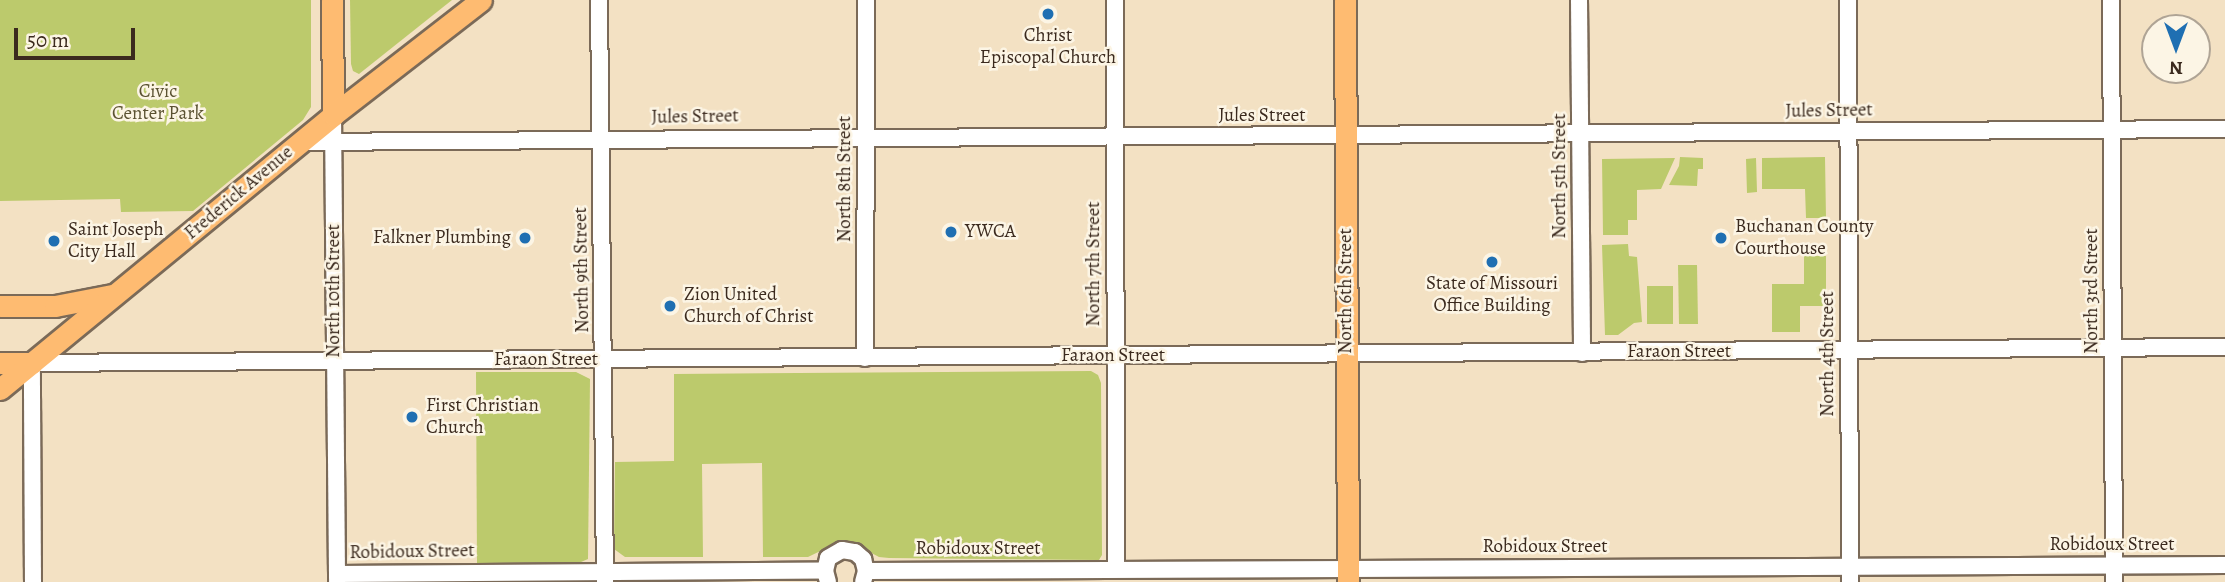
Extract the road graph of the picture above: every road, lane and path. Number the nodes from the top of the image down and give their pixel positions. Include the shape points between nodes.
1 (332, 0) edge
2 (481, 0) edge
3 (599, 0) edge
4 (866, 0) edge
5 (1115, 0) edge
6 (1345, 0) edge
7 (1579, 0) edge
8 (1848, 0) edge
9 (2111, 0) edge
10 (333, 115) junction
11 (2225, 129) edge
12 (2112, 130) junction
13 (1849, 132) junction
14 (1581, 136) junction
15 (1346, 137) junction
16 (867, 138) junction
17 (601, 139) junction
18 (1114, 139) junction
19 (300, 142) junction
20 (333, 142) junction
21 (117, 294) junction
22 (0, 306) edge
23 (2225, 347) edge
24 (2113, 348) junction
25 (1849, 350) junction
26 (1582, 353) junction
27 (1346, 354) junction
28 (1116, 356) junction
29 (865, 358) junction
30 (604, 360) junction
31 (334, 362) junction
32 (0, 363) edge
33 (32, 363) junction
34 (0, 389) edge
35 (2225, 565) edge
36 (1116, 569) junction
37 (1850, 574) edge
38 (2114, 574) edge
39 (1348, 575) edge
40 (1586, 575) edge
41 (826, 576) edge
42 (864, 576) edge
43 (1023, 576) edge
44 (605, 577) edge
45 (337, 578) edge
46 (33, 582) edge

1 - 10 main road, North 10th Street
2 - 10 main road, Frederick Avenue
3 - 17 street, North 9th Street
4 - 16 street, North 8th Street
5 - 18 street, North 7th Street
6 - 15 main road, North 6th Street
7 - 14 street, North 5th Street
8 - 13 street, North 4th Street
9 - 12 street, North 3rd Street
10 - 19 main road, Frederick Avenue
10 - 20 street, North 10th Street
11 - 12 street, Jules Street
12 - 13 street, Jules Street
12 - 24 street, North 3rd Street
13 - 14 street, Jules Street
13 - 25 street, North 4th Street
14 - 15 street, Jules Street
14 - 26 street, North 5th Street
15 - 18 street, Jules Street
15 - 27 main road, North 6th Street
16 - 17 street, Jules Street
16 - 18 street, Jules Street
16 - 29 street, North 8th Street
17 - 20 street, Jules Street
17 - 30 street, North 9th Street
18 - 28 street, North 7th Street
19 - 20 street, Jules Street
19 - 21 main road, Frederick Avenue
20 - 31 street, North 10th Street
21 - 22 main road via 55,306
21 - 33 main road, Frederick Avenue
23 - 24 street, Faraon Street
24 - 25 street, Faraon Street
24 - 38 street, North 3rd Street
25 - 26 street, Faraon Street
25 - 37 street, North 4th Street
26 - 27 street, Faraon Street
27 - 28 street, Faraon Street
27 - 39 main road, North 6th Street
28 - 29 street, Faraon Street
28 - 36 street, North 7th Street
29 - 30 street, Faraon Street
30 - 31 street, Faraon Street
30 - 44 street, North 9th Street
31 - 33 street, Faraon Street
31 - 45 street, North 10th Street
32 - 33 main road, Faraon Street
33 - 34 main road, Frederick Avenue
33 - 46 street
35 - 38 street, Robidoux Street
36 - 39 street, Robidoux Street
36 - 43 street, Robidoux Street
37 - 38 street, Robidoux Street
37 - 40 street, Robidoux Street
39 - 40 street, Robidoux Street
41 - 42 street via 828,558 842,550 859,555
41 - 44 street, Robidoux Street
42 - 43 street, Robidoux Street
44 - 45 street, Robidoux Street

